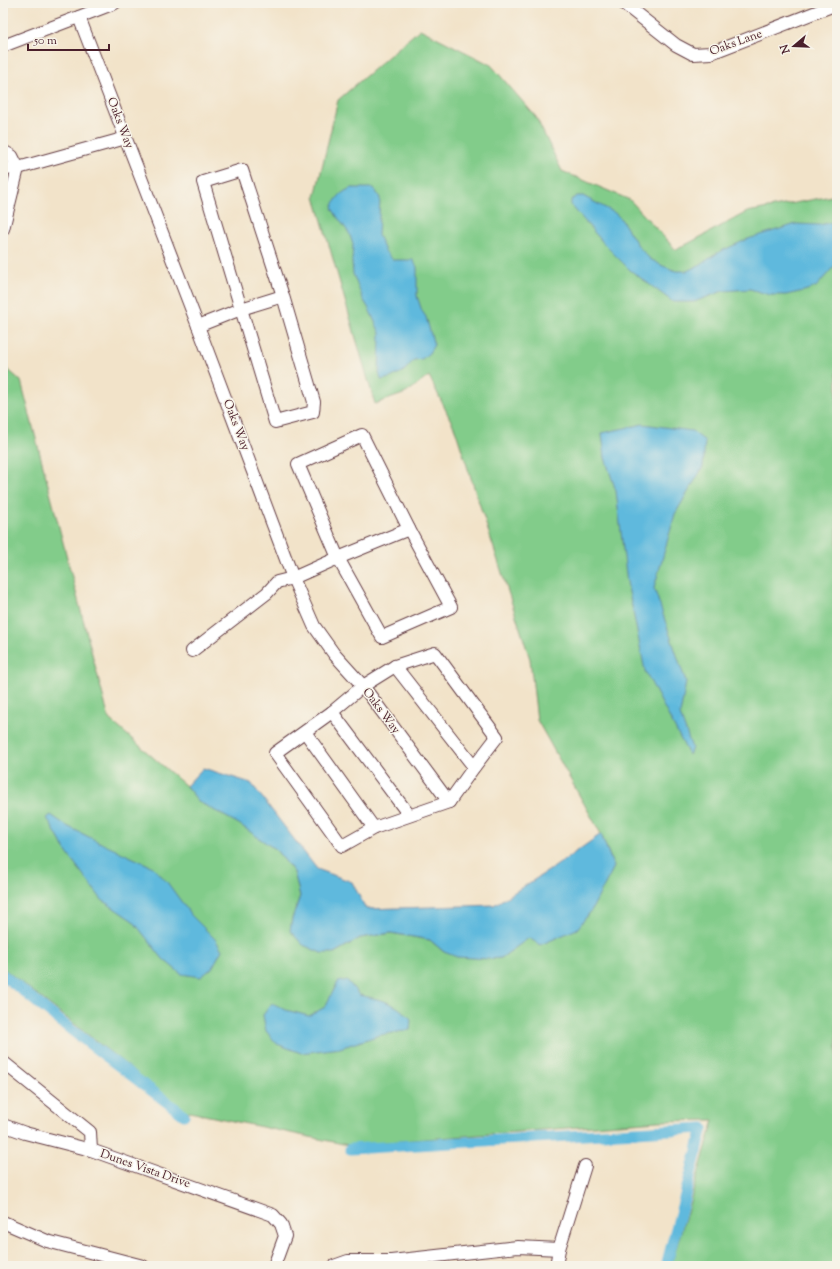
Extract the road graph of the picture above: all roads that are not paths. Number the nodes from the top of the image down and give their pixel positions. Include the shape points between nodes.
1 (115, 3) edge
2 (623, 3) edge
3 (837, 4) edge
4 (79, 17) junction
5 (3, 46) edge
6 (126, 138) junction
7 (3, 151) edge
8 (18, 168) junction
9 (3, 169) edge
10 (3, 229) edge
11 (283, 296) junction
12 (242, 309) junction
13 (198, 326) junction
14 (409, 529) junction
15 (338, 558) junction
16 (293, 578) junction
17 (192, 652) dead end
18 (395, 666) junction
19 (363, 686) junction
20 (332, 712) junction
21 (305, 732) junction
22 (474, 767) junction
23 (449, 802) junction
24 (409, 815) junction
25 (374, 828) junction
26 (3, 1062) edge
27 (3, 1125) edge
28 (91, 1150) junction
29 (585, 1166) dead end
30 (3, 1222) edge
31 (559, 1249) junction
32 (143, 1266) edge
33 (274, 1266) edge
34 (334, 1266) edge
35 (556, 1266) edge

1 - 4 street
2 - 3 street, Oaks Lane via 676,45 693,54 711,54
4 - 5 street
4 - 6 street, Oaks Way
6 - 8 street
6 - 13 street, Oaks Way
7 - 8 street via 12,156
8 - 9 street
8 - 10 street
11 - 12 street
11 - 12 street via 314,402 314,412 275,422
11 - 12 street via 242,170 203,182
12 - 13 street
13 - 16 street, Oaks Way
14 - 15 street
14 - 15 street via 450,607 382,637
14 - 15 street via 362,435 298,464
15 - 16 street
16 - 17 street via 277,582 267,593
16 - 19 street, Oaks Way via 314,626 334,654
18 - 19 street
18 - 22 street
18 - 22 street via 435,653 497,737
19 - 20 street
19 - 23 street, Oaks Way
20 - 21 street
20 - 24 street
21 - 25 street
21 - 25 street via 275,753 279,759 342,846
22 - 23 street
23 - 24 street
24 - 25 street
26 - 28 street via 90,1132
27 - 28 street, Dunes Vista Drive
28 - 33 street, Dunes Vista Drive via 273,1214 281,1224 285,1236
29 - 31 street
30 - 32 street via 47,1241
31 - 34 street via 518,1247 391,1261 348,1261
31 - 35 street

